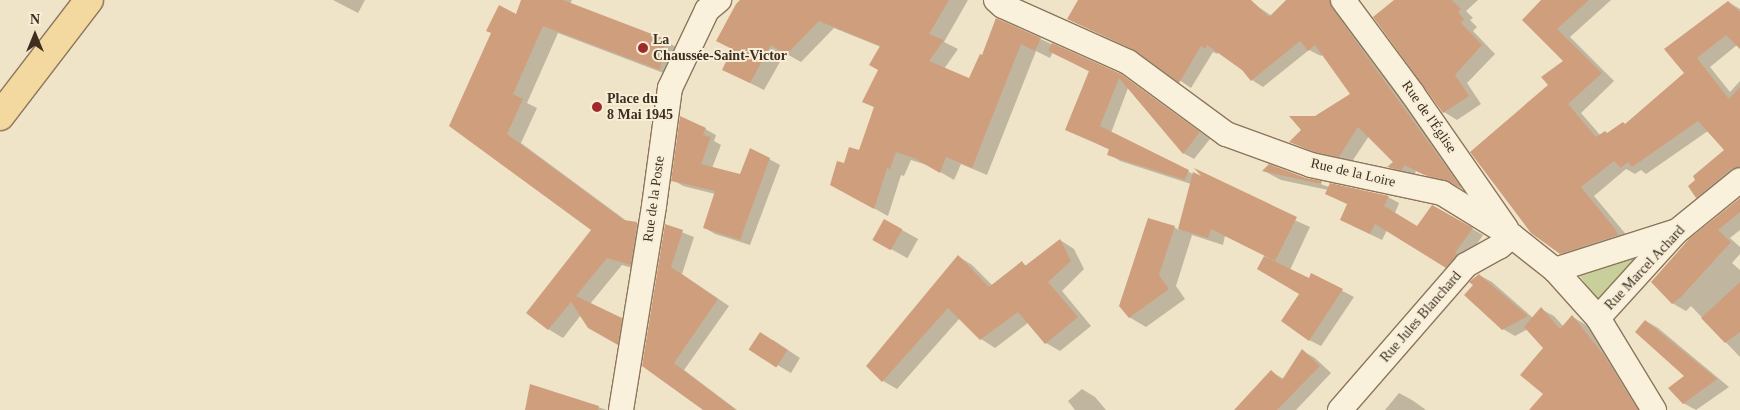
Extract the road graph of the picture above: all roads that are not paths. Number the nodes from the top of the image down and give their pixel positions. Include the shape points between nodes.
1 (89, 0) edge
2 (720, 0) edge
3 (996, 0) edge
4 (1343, 0) edge
5 (0, 116) edge
6 (1740, 180) edge
7 (1676, 232) junction
8 (1512, 236) junction
9 (1555, 270) junction
10 (1598, 318) junction
11 (621, 410) edge
12 (1340, 410) edge
13 (1654, 410) edge

1 - 5 main road
2 - 11 street, Rue de la Poste via 706,10 670,88
3 - 8 street, Rue de la Loire via 1128,62 1226,134 1311,165 1442,193
4 - 8 street, Rue de l'Église
6 - 7 street, Rue Marcel Achard
7 - 9 street
7 - 10 street, Rue Marcel Achard
8 - 9 street, Rue de la Loire
8 - 12 street, Rue Jules Blanchard via 1466,265
9 - 10 street, Rue de la Loire
10 - 13 street, Rue de la Loire

